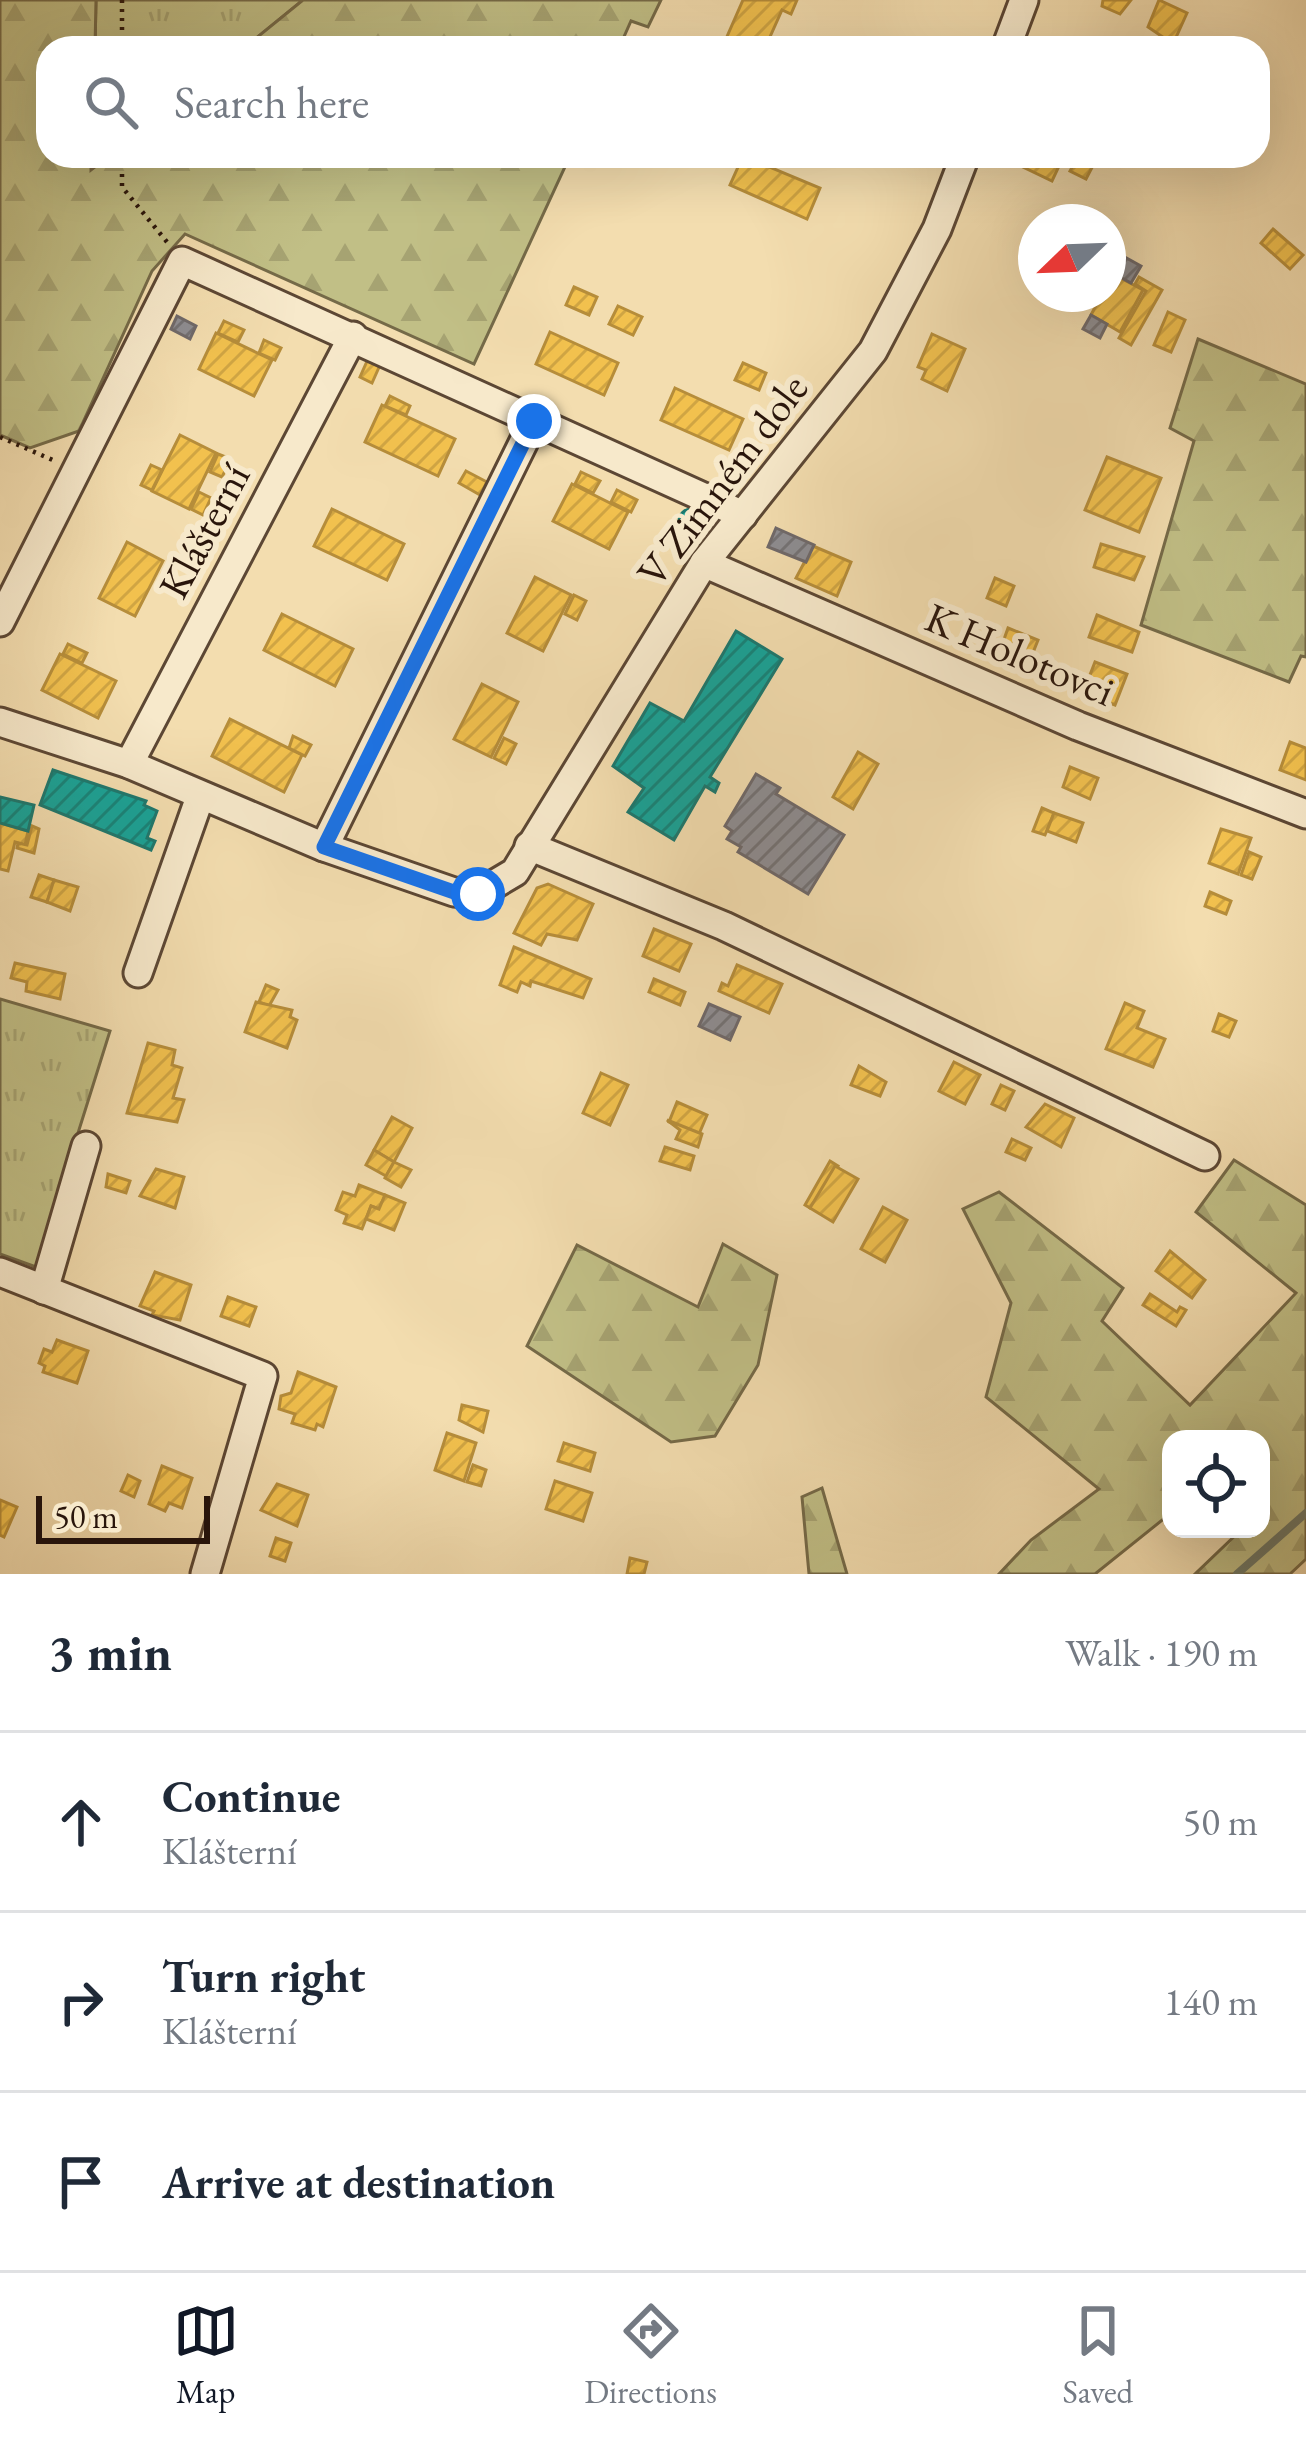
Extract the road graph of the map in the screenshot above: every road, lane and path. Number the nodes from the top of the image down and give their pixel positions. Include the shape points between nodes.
1 (122, 0) edge
2 (1024, 0) edge
3 (122, 36) edge
4 (1010, 36) edge
5 (122, 168) edge
6 (960, 168) edge
7 (182, 261) junction
8 (353, 336) junction
9 (534, 421) junction
10 (0, 437) edge
11 (75, 473) junction
12 (743, 515) junction
13 (704, 563) junction
14 (0, 622) edge
15 (0, 722) edge
16 (129, 764) junction
17 (200, 797) junction
18 (1306, 814) edge
19 (529, 846) junction
20 (324, 847) junction
21 (138, 974) dead end
22 (86, 1146) dead end
23 (1205, 1156) dead end
24 (0, 1271) edge
25 (44, 1290) junction
26 (205, 1574) edge

1 - 3 path
2 - 4 street
5 - 7 path via 122,187
6 - 12 street, V Zimném dole via 873,351
7 - 8 street
7 - 11 street
8 - 9 street
8 - 16 street, Klášterní
9 - 12 street
9 - 20 street
10 - 11 path
11 - 14 street
12 - 13 street, V Zimném dole
13 - 18 street, K Holotovci via 1078,726
13 - 19 street, V Zimném dole
15 - 16 street
16 - 17 street
17 - 20 street
17 - 21 street
19 - 20 street, V Zimném dole via 515,872 478,894
19 - 23 street via 724,926
22 - 25 street
24 - 25 street
25 - 26 street via 262,1376

